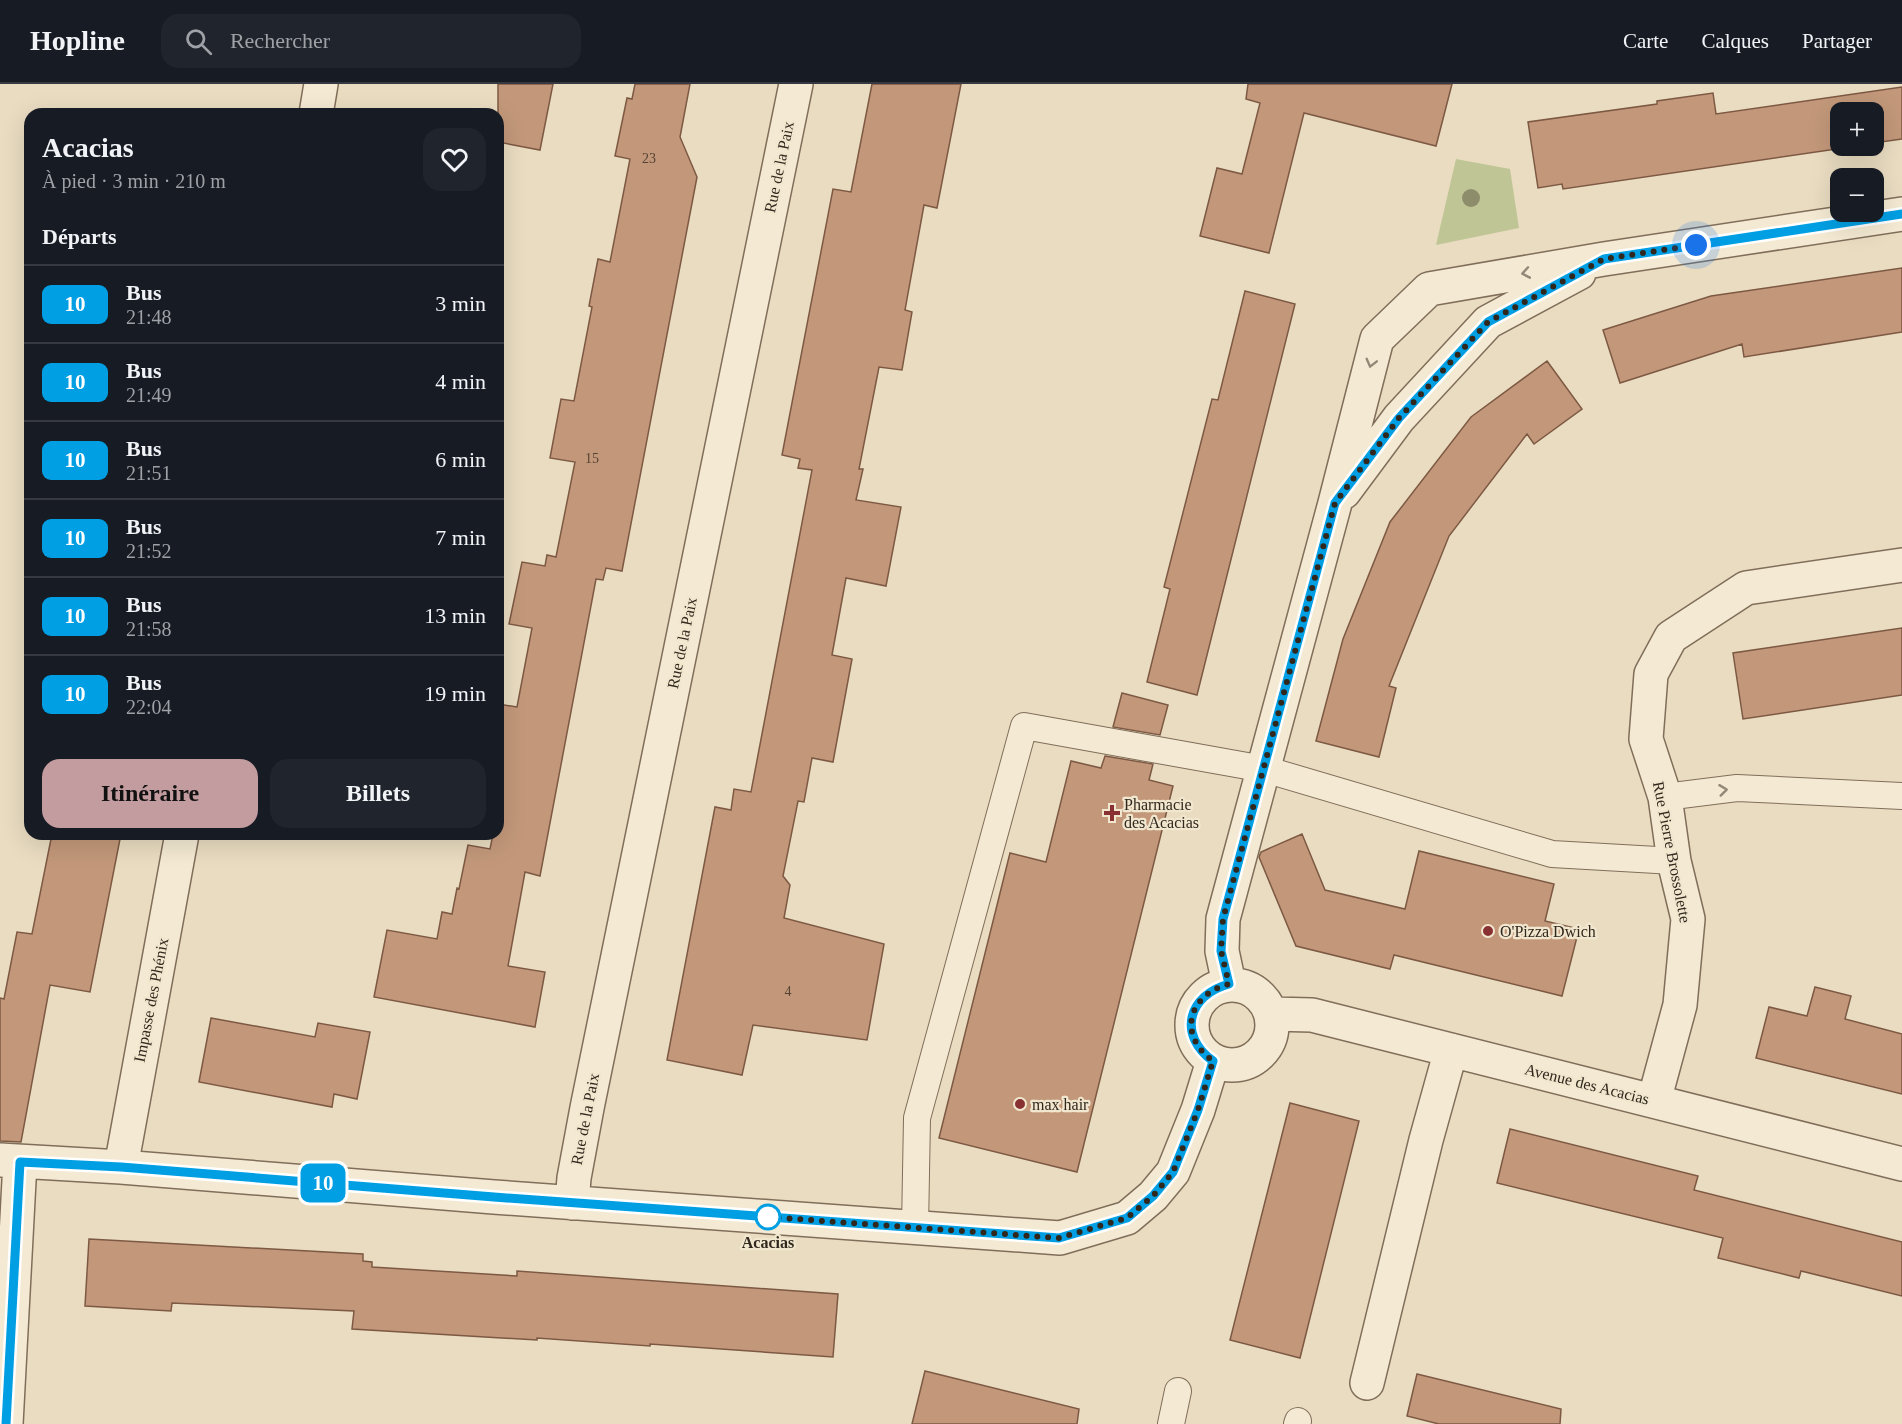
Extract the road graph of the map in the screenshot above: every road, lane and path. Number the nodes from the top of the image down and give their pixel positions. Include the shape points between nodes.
1 (321, 84) edge
2 (796, 84) edge
3 (317, 108) edge
4 (1902, 213) edge
5 (1604, 259) junction
6 (1335, 503) junction
7 (1902, 565) edge
8 (1264, 769) junction
9 (1902, 796) edge
10 (1665, 797) junction
11 (181, 840) edge
12 (1674, 861) junction
13 (1229, 984) junction
14 (1271, 1014) junction
15 (1451, 1050) junction
16 (1213, 1061) junction
17 (1654, 1101) junction
18 (10, 1161) edge
19 (1902, 1164) edge
20 (121, 1167) junction
21 (572, 1203) junction
22 (915, 1228) junction
23 (1367, 1383) dead end
24 (1178, 1391) dead end
25 (6, 1424) edge
26 (1171, 1424) edge

1 - 3 street
2 - 21 street, Rue de la Paix via 587,1108
4 - 5 street
5 - 6 street via 1488,322 1399,418
5 -> 6 street via 1429,289 1377,339
6 - 8 street
7 - 10 street, Rue Pierre Brossolette via 1746,588 1671,637 1652,674 1646,739
8 - 12 lane via 1552,854
8 - 13 street via 1223,919 1221,951
8 - 22 lane via 1024,726 918,1118
10 -> 9 lane via 1737,788
10 - 12 street, Rue Pierre Brossolette
11 - 20 street, Impasse des Phénix
12 - 17 street, Rue Pierre Brossolette via 1688,919 1680,1005
13 - 14 street via 1255,992
13 - 16 street via 1204,995 1192,1017 1196,1043
14 - 15 street, Avenue des Acacias via 1312,1015
14 - 16 street via 1270,1034 1262,1052 1251,1061 1226,1065
15 - 17 street, Avenue des Acacias
15 - 23 street
16 - 22 street via 1173,1172 1127,1218 1059,1238
17 - 19 street, Avenue des Acacias
18 - 20 street
18 - 25 street
20 - 21 street
21 - 22 street
24 - 26 lane

